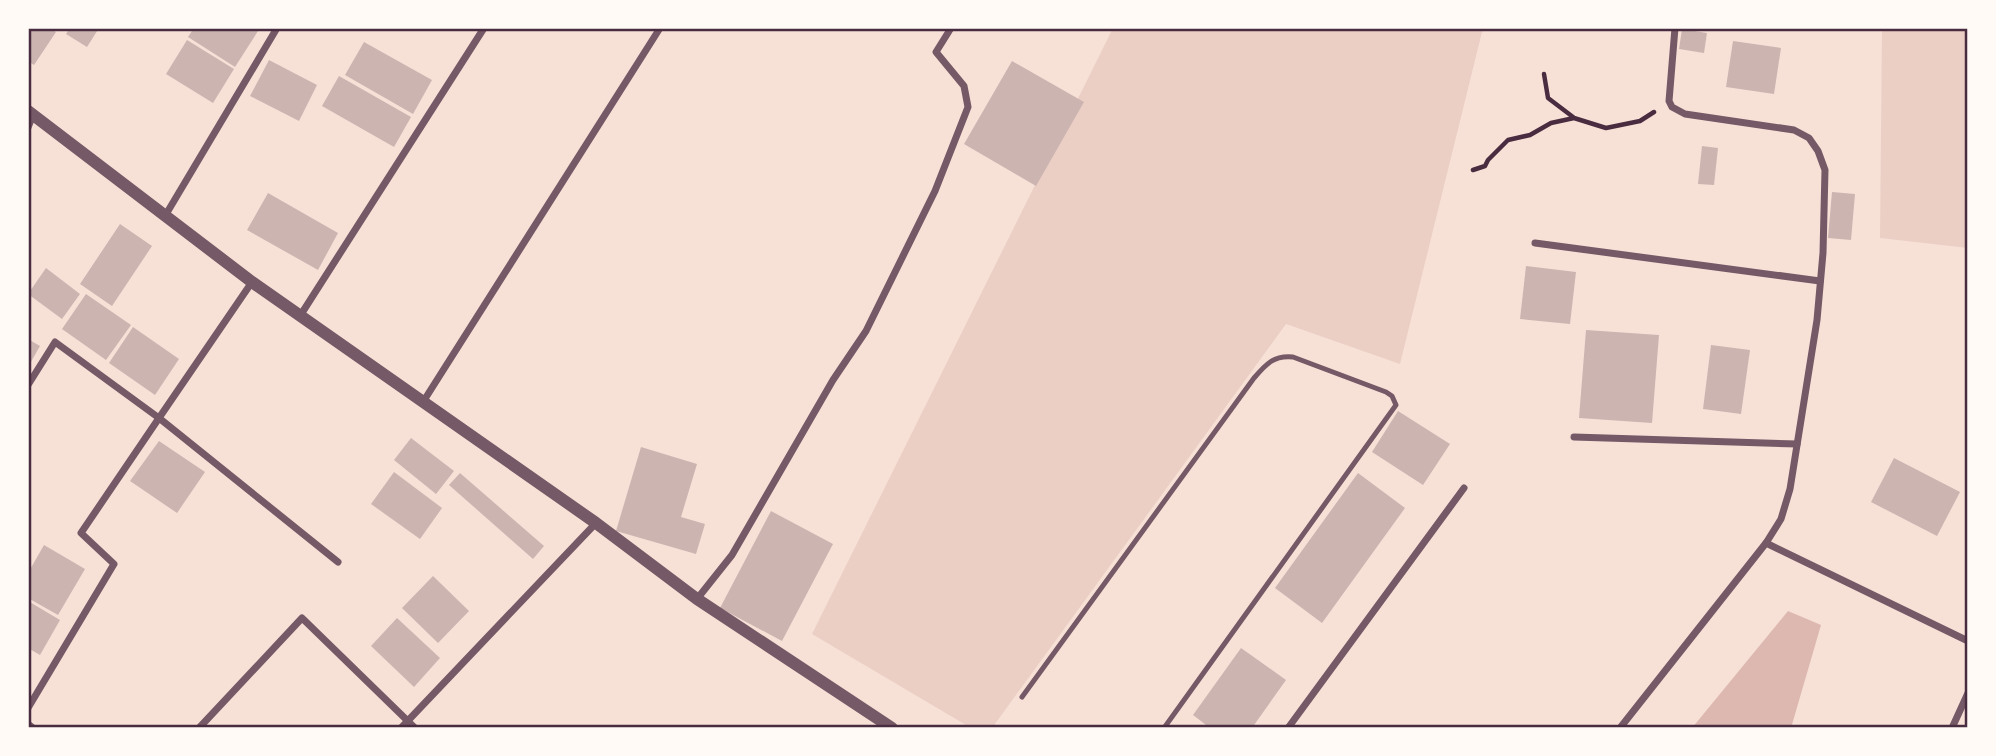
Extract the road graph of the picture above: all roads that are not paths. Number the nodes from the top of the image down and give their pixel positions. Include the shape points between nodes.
1 (277, 28) edge
2 (484, 28) edge
3 (660, 28) edge
4 (951, 28) edge
5 (1675, 28) edge
6 (31, 113) edge
7 (28, 131) edge
8 (165, 216) junction
9 (1535, 243) dead end
10 (1820, 281) junction
11 (252, 282) junction
12 (300, 316) junction
13 (28, 385) edge
14 (423, 402) junction
15 (159, 418) junction
16 (1574, 437) dead end
17 (1797, 444) junction
18 (1464, 488) dead end
19 (596, 523) junction
20 (1766, 543) junction
21 (338, 562) dead end
22 (697, 599) junction
23 (1968, 641) edge
24 (1968, 693) edge
25 (1022, 697) dead end
26 (28, 708) edge
27 (408, 721) junction
28 (28, 724) edge
29 (33, 728) edge
30 (199, 728) edge
31 (401, 728) edge
32 (415, 728) edge
33 (892, 728) edge
34 (1164, 728) edge
35 (1288, 728) edge
36 (1620, 728) edge
37 (1951, 728) edge

1 - 8 street
2 - 12 street
3 - 14 street
4 - 22 street via 936,52 964,86 968,107 935,191 866,331 732,555
5 - 10 street via 1672,107 1685,114 1794,130 1809,138 1818,151 1825,170
6 - 7 lane
6 - 8 street
8 - 11 street
9 - 10 street
10 - 17 street
11 - 12 street
11 - 15 street
12 - 14 street
13 - 15 street via 55,342
14 - 19 street
15 - 21 street
15 - 26 street via 81,533 114,564
16 - 17 street
17 - 20 street via 1781,519
18 - 35 street
19 - 22 street
19 - 27 street
20 - 23 street
20 - 36 street
22 - 33 street
24 - 37 street
25 - 34 lane via 1269,361 1293,357 1387,392 1396,405
27 - 30 street via 302,618
27 - 31 street
27 - 32 street
28 - 29 street

